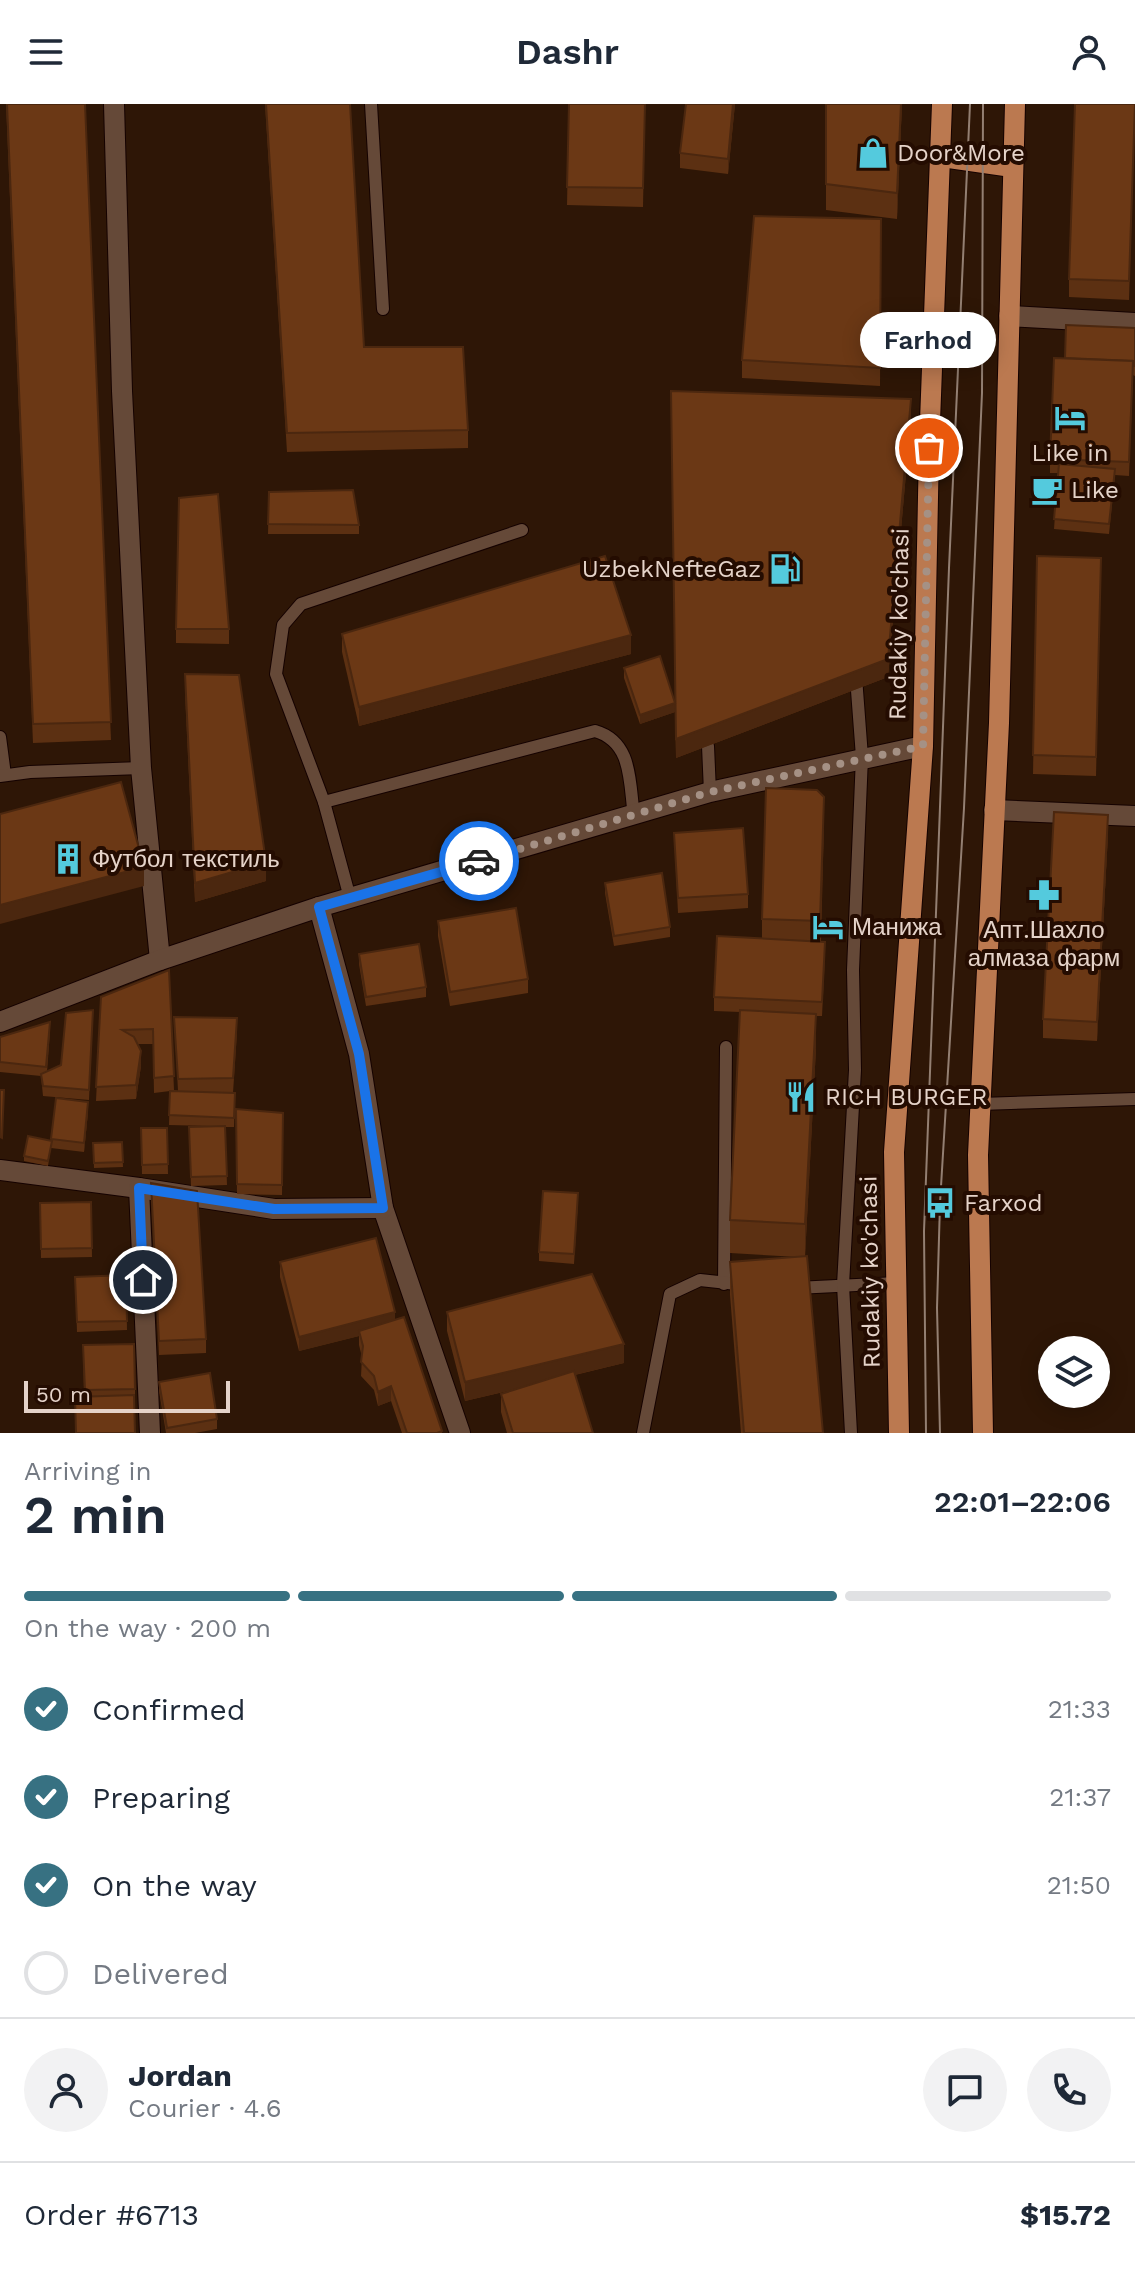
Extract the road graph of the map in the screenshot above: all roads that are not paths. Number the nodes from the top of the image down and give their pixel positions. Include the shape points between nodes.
1 (114, 104) edge
2 (371, 104) edge
3 (942, 104) edge
4 (1015, 104) edge
5 (942, 157) junction
6 (1012, 167) junction
7 (383, 309) dead end
8 (1009, 316) junction
9 (1135, 323) edge
10 (929, 448) junction
11 (907, 460) edge
12 (522, 530) dead end
13 (857, 658) edge
14 (0, 737) edge
15 (708, 746) edge
16 (923, 746) junction
17 (862, 757) junction
18 (141, 768) junction
19 (2, 776) edge
20 (710, 792) junction
21 (324, 802) junction
22 (994, 810) junction
23 (634, 816) junction
24 (1135, 816) edge
25 (350, 898) junction
26 (319, 907) junction
27 (160, 960) junction
28 (0, 1022) edge
29 (726, 1047) dead end
30 (1135, 1099) edge
31 (980, 1104) junction
32 (0, 1170) edge
33 (139, 1188) junction
34 (383, 1208) junction
35 (897, 1283) junction
36 (724, 1284) junction
37 (843, 1285) junction
38 (150, 1433) edge
39 (460, 1433) edge
40 (643, 1433) edge
41 (851, 1433) edge
42 (899, 1433) edge
43 (983, 1433) edge

1 - 18 street
2 - 7 lane
3 - 5 main road, Rudakiy ko'chasi
4 - 6 main road
5 - 6 main road
5 - 10 main road, Rudakiy ko'chasi
6 - 8 main road
8 - 9 street
8 - 22 main road
10 - 11 lane
10 - 16 main road, Rudakiy ko'chasi
12 - 21 lane via 301,604 283,625 276,674
13 - 17 lane
14 - 19 lane
15 - 20 lane
16 - 17 street
16 - 35 main road, Rudakiy ko'chasi via 894,1152
17 - 20 street
17 - 37 lane via 853,970 855,1070
18 - 19 lane
18 - 27 street
20 - 23 street
21 - 23 lane via 595,731 609,735 624,751
21 - 25 lane
22 - 24 street
22 - 31 main road
23 - 25 street
25 - 26 street
26 - 27 street
26 - 34 street via 359,1054
27 - 28 street
29 - 36 lane
30 - 31 lane
31 - 43 main road
32 - 33 street
33 - 34 street via 274,1209
33 - 38 street
34 - 39 street
35 - 37 lane
35 - 42 main road, Rudakiy ko'chasi
36 - 37 lane
36 - 40 lane via 700,1280 670,1294
37 - 41 lane

